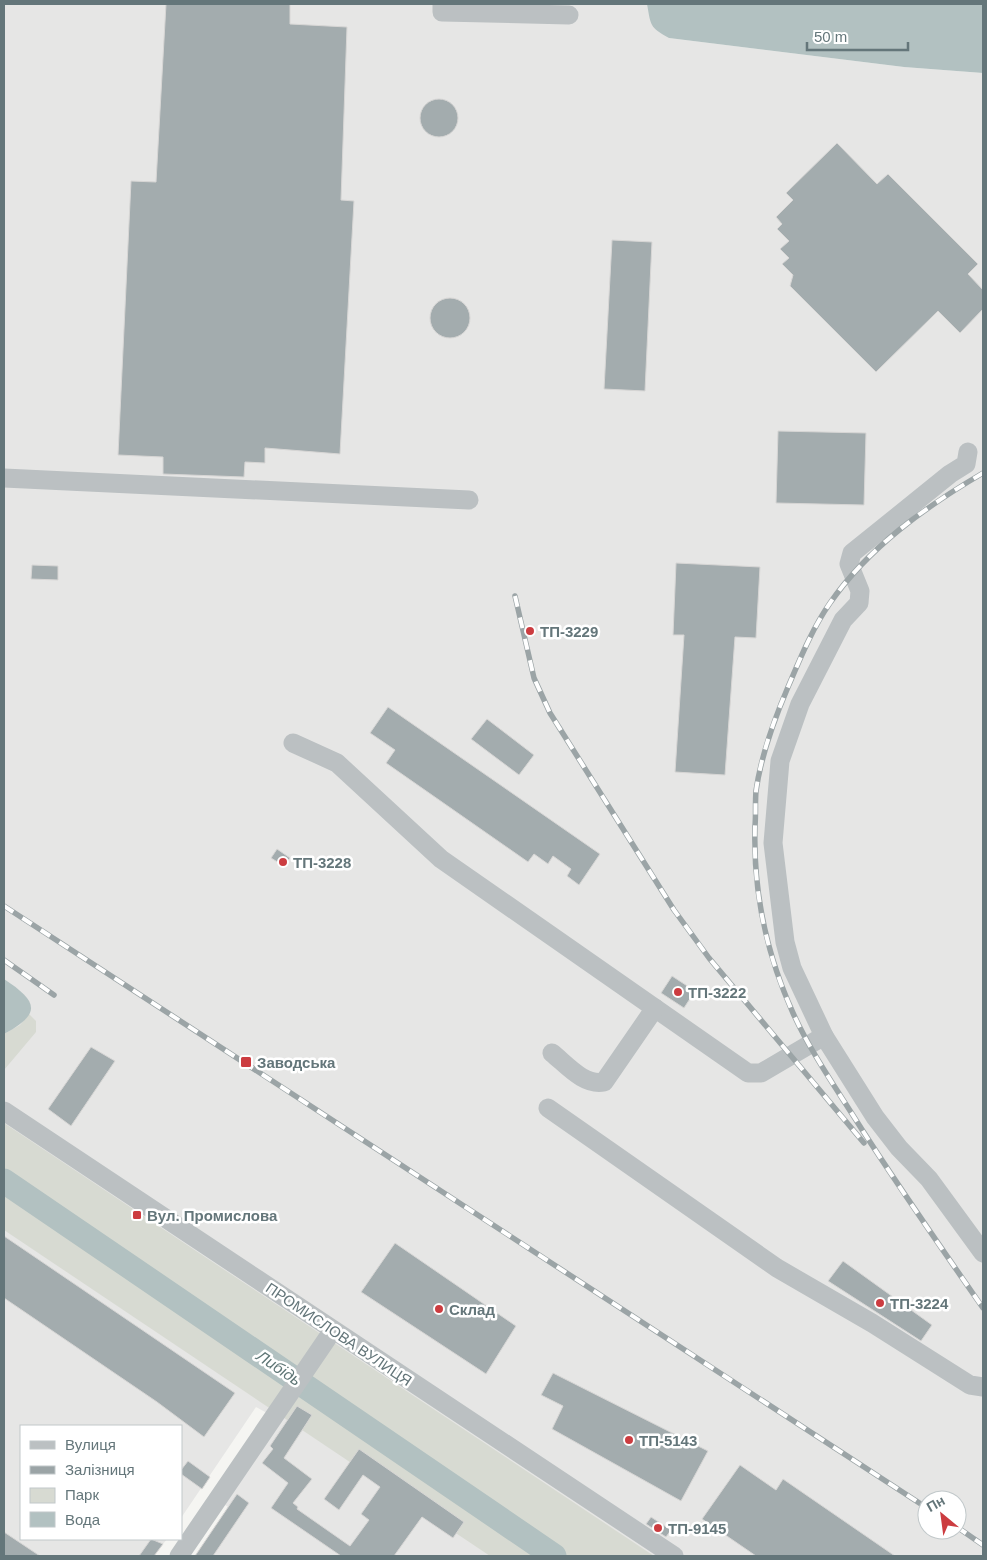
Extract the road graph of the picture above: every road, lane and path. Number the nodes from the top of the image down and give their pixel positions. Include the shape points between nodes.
1 (442, 4) edge
2 (570, 15) dead end
3 (968, 452) dead end
4 (4, 478) edge
5 (469, 500) dead end
6 (293, 743) dead end
7 (655, 1008) junction
8 (824, 1036) junction
9 (552, 1053) dead end
10 (548, 1108) dead end
11 (4, 1111) edge
12 (983, 1253) edge
13 (333, 1330) junction
14 (983, 1387) edge
15 (179, 1556) edge
16 (674, 1556) edge

1 - 2 street via 442,12
3 - 8 street via 966,464 852,553 849,564 860,591 859,603 843,620 800,704 780,761 772,843 785,942 792,968
4 - 5 street
6 - 7 street via 337,763 427,848
7 - 8 street via 755,1074
7 - 9 street via 604,1082 594,1084 585,1080
8 - 12 street via 875,1117 899,1148 929,1178
10 - 14 street via 777,1268 970,1385
11 - 13 street, ПРОМИСЛОВА ВУЛИЦЯ
13 - 15 street
13 - 16 street, ПРОМИСЛОВА ВУЛИЦЯ

